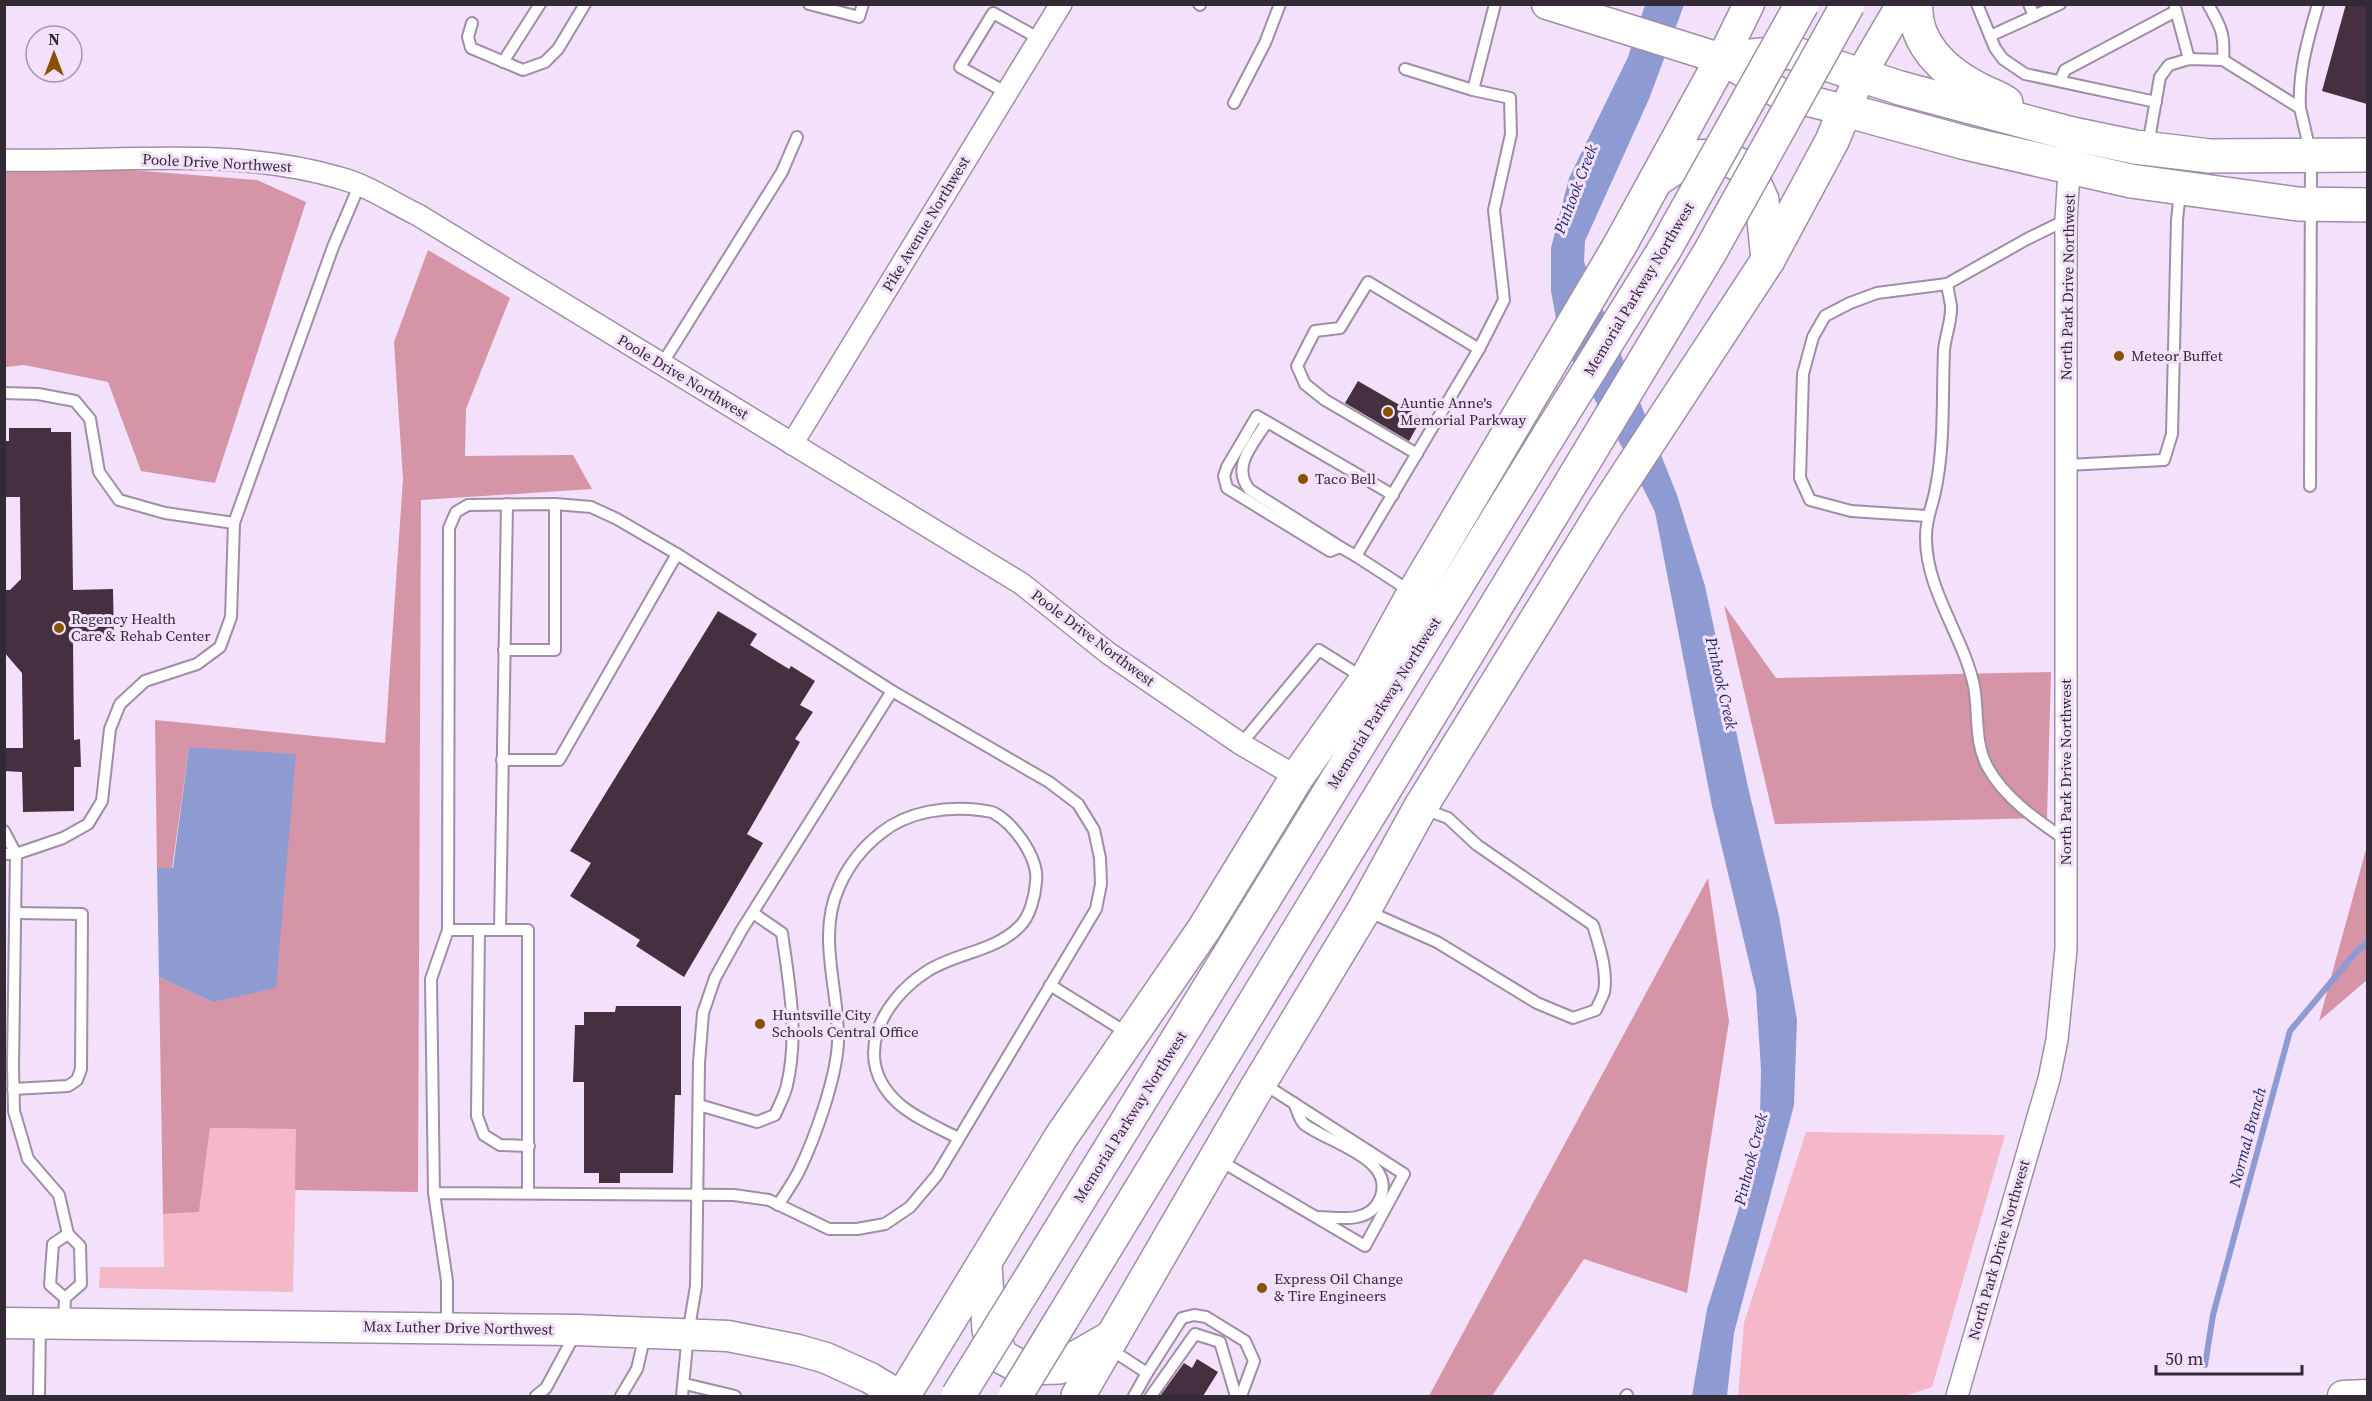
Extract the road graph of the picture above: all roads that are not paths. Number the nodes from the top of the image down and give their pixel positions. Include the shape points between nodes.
1 (540, 4) edge
2 (585, 4) edge
3 (809, 4) edge
4 (863, 4) edge
5 (1061, 4) edge
6 (1280, 4) edge
7 (1494, 4) edge
8 (1547, 4) edge
9 (1749, 4) edge
10 (1802, 4) edge
11 (1848, 4) edge
12 (1902, 4) edge
13 (1916, 4) edge
14 (1977, 4) edge
15 (2029, 4) edge
16 (2060, 4) edge
17 (2208, 4) edge
18 (2318, 4) edge
19 (2175, 8) edge
20 (2034, 16) junction
21 (472, 23) dead end
22 (1990, 36) junction
23 (1040, 39) junction
24 (1722, 59) junction
25 (2189, 59) junction
26 (2223, 60) junction
27 (503, 62) junction
28 (1405, 69) dead end
29 (1862, 74) junction
30 (2060, 81) junction
31 (1473, 90) junction
32 (1006, 93) junction
33 (2156, 102) junction
34 (1234, 103) dead end
35 (2300, 108) junction
36 (1845, 110) junction
37 (2040, 125) junction
38 (2072, 134) junction
39 (797, 137) dead end
40 (2147, 148) junction
41 (2311, 155) junction
42 (2367, 155) edge
43 (4, 160) edge
44 (2070, 168) junction
45 (1656, 180) junction
46 (359, 186) junction
47 (2180, 188) junction
48 (2310, 204) junction
49 (2367, 205) edge
50 (2066, 220) junction
51 (1768, 260) junction
52 (1947, 284) junction
53 (1479, 349) junction
54 (662, 364) junction
55 (4, 393) edge
56 (1262, 419) junction
57 (792, 444) junction
58 (1417, 454) junction
59 (2067, 465) junction
60 (2310, 486) dead end
61 (1393, 495) junction
62 (507, 504) junction
63 (555, 504) junction
64 (1927, 516) junction
65 (234, 523) junction
66 (1340, 546) junction
67 (677, 554) junction
68 (1356, 556) junction
69 (1414, 593) junction
70 (504, 650) junction
71 (1366, 680) junction
72 (892, 691) junction
73 (1241, 744) junction
74 (502, 760) junction
75 (1297, 777) junction
76 (1420, 808) junction
77 (4, 831) edge
78 (2067, 840) junction
79 (4, 854) edge
80 (16, 854) junction
81 (1364, 910) junction
82 (17, 913) junction
83 (753, 913) junction
84 (448, 930) junction
85 (479, 930) junction
86 (500, 930) junction
87 (10, 958) edge
88 (1050, 985) junction
89 (9, 1019) edge
90 (1130, 1036) junction
91 (1261, 1081) junction
92 (14, 1089) junction
93 (1294, 1103) junction
94 (699, 1105) junction
95 (958, 1138) junction
96 (529, 1146) junction
97 (1216, 1159) junction
98 (434, 1193) junction
99 (528, 1193) junction
100 (698, 1195) junction
101 (778, 1205) junction
102 (1317, 1217) junction
103 (68, 1234) junction
104 (985, 1264) junction
105 (56, 1315) junction
106 (4, 1323) edge
107 (447, 1328) junction
108 (577, 1330) junction
109 (646, 1332) junction
110 (688, 1334) junction
111 (1111, 1341) junction
112 (1147, 1374) junction
113 (685, 1384) junction
114 (2367, 1395) edge
115 (39, 1396) edge
116 (536, 1396) edge
117 (621, 1396) edge
118 (682, 1396) edge
119 (735, 1396) edge
120 (902, 1396) edge
121 (958, 1396) edge
122 (1015, 1396) edge
123 (1078, 1396) edge
124 (1134, 1396) edge
125 (1151, 1396) edge
126 (1236, 1396) edge
127 (1241, 1396) edge
128 (1957, 1396) edge
129 (2343, 1396) edge

1 - 27 lane
2 - 27 lane via 558,49 545,62 523,70
3 - 4 lane via 859,17
5 - 23 street, Pike Avenue Northwest
6 - 34 lane
7 - 31 lane
8 - 24 street
9 - 24 street
10 - 121 highway, Memorial Parkway Northwest, bridge via 1666,247
11 - 122 highway, bridge via 1710,252
12 - 29 street
13 - 37 highway via 1925,44 1937,61
14 - 22 lane
15 - 20 lane
16 - 20 lane
17 - 26 lane via 2224,40
18 - 35 lane via 2302,60
19 - 25 lane
19 - 30 lane via 2065,70
20 - 22 lane
21 - 27 lane via 468,37 471,48
22 - 30 lane via 2003,59 2014,67 2025,74
23 - 32 street, Pike Avenue Northwest
23 - 32 lane via 993,13 960,67
24 - 29 highway via 1790,52
24 - 36 street via 1781,94
24 - 45 highway
25 - 26 lane
25 - 33 lane via 2164,71
26 - 35 lane
28 - 31 lane
29 - 36 street
29 - 37 highway
30 - 33 lane
31 - 53 lane via 1510,98 1511,134 1494,210 1504,300
32 - 57 street, Pike Avenue Northwest
33 - 40 lane
35 - 41 lane
36 - 44 highway
36 - 51 highway
37 - 38 highway
38 - 40 highway
38 - 44 street, North Park Drive Northwest
39 - 54 lane via 782,172
40 - 41 highway via 2210,156
41 - 42 highway
41 - 48 lane
43 - 46 street, Poole Drive Northwest via 142,158 250,162 302,168
44 - 47 highway
44 - 50 street, North Park Drive Northwest
45 - 51 highway via 1690,157 1721,156 1748,170 1762,200
45 - 69 highway
46 - 54 street, Poole Drive Northwest via 418,215
46 - 65 lane via 333,247
47 - 48 highway
47 - 59 lane via 2172,434 2164,460
48 - 49 highway
48 - 60 lane
50 - 52 lane
50 - 59 street, North Park Drive Northwest
51 - 76 highway via 1606,507
52 - 64 lane via 1951,308 1944,347 1940,458
52 - 64 lane via 1877,293 1825,316 1813,337 1803,374 1800,477 1810,500 1851,511
53 - 58 lane
53 - 58 lane via 1368,282 1340,328 1315,331 1297,366 1305,384
54 - 57 street, Poole Drive Northwest
55 - 65 lane via 75,401 90,419 99,472 119,500 165,513
56 - 61 lane
56 - 66 lane via 1243,462 1244,483
56 - 66 lane via 1227,467 1227,488 1330,551
57 - 73 street, Poole Drive Northwest via 1022,584 1108,653
58 - 61 lane
59 - 78 street, North Park Drive Northwest
61 - 68 lane
62 - 63 lane
62 - 70 lane
62 - 84 lane via 468,505 456,512 449,528
63 - 67 lane via 591,507
63 - 70 lane via 555,650
64 - 78 lane via 1927,556 1967,661 1981,751 1988,768 2005,791 2038,821
65 - 80 lane via 231,617 220,647 197,664 146,681 120,704 110,729 102,801 88,824 63,838
66 - 68 lane
67 - 72 lane
67 - 74 lane via 559,760
68 - 69 lane
69 - 71 highway
70 - 74 lane
71 - 73 lane via 1319,650
71 - 75 highway
72 - 83 lane
72 - 88 lane via 1049,782 1078,804 1094,830 1101,884 1096,909
73 - 75 street, Poole Drive Northwest
74 - 86 lane
75 - 90 highway via 1204,929
76 - 81 highway
76 - 81 lane via 1448,818 1477,845 1593,925 1604,974 1604,993 1596,1010 1573,1018 1537,1003 1437,942
77 - 80 lane
78 - 128 street, North Park Drive Northwest via 2066,949 2057,1040
79 - 80 lane
80 - 82 lane
81 - 91 highway
82 - 87 lane
82 - 92 lane via 82,914 81,1069 68,1086
83 - 94 lane via 715,978 703,1013
83 - 94 lane via 782,933 794,1043 787,1087 775,1115 757,1122
84 - 85 lane
84 - 98 lane via 431,979
85 - 86 lane
85 - 96 lane via 477,1116 484,1135 500,1145
86 - 96 lane via 528,930
87 - 89 lane
88 - 90 lane
88 - 95 lane
89 - 92 lane
90 - 104 highway via 1061,1137
91 - 93 lane
91 - 97 highway
92 - 103 lane via 14,1111 28,1159 59,1195
93 - 102 lane via 1302,1122 1376,1167 1382,1180 1383,1193 1376,1208 1366,1215
93 - 102 lane via 1404,1174 1365,1246
94 - 100 lane
95 - 101 lane via 937,1175 910,1207 885,1224 829,1229
95 - 101 lane via 898,1104 879,1079 873,1052 877,1028 895,999 925,972 996,943 1020,927 1032,905 1037,879 1030,852 1016,831 993,812 958,807 919,813 882,832 855,858 838,889 830,922 830,962 838,1045 816,1127 799,1172
96 - 99 lane
97 - 102 lane
97 - 111 highway
98 - 99 lane
98 - 107 lane via 447,1281
99 - 100 lane
100 - 101 lane via 734,1195
100 - 110 lane via 696,1286
103 - 105 lane via 53,1244 50,1285
103 - 105 lane via 80,1246 81,1284
104 - 111 highway via 989,1330 1002,1357 1023,1368 1060,1367
104 - 120 highway
105 - 106 street, Max Luther Drive Northwest
105 - 107 street, Max Luther Drive Northwest
105 - 115 lane
107 - 108 street, Max Luther Drive Northwest
108 - 109 street, Max Luther Drive Northwest
108 - 116 lane via 546,1388
109 - 110 street, Max Luther Drive Northwest
109 - 117 lane via 637,1369
110 - 113 lane
110 - 120 street, Max Luther Drive Northwest via 728,1336 826,1358
111 - 112 lane
111 - 123 highway
112 - 124 lane
112 - 127 lane via 1182,1318 1206,1317 1245,1341 1254,1360
113 - 118 lane
113 - 119 lane
114 - 129 street
125 - 126 lane via 1195,1334 1220,1342

